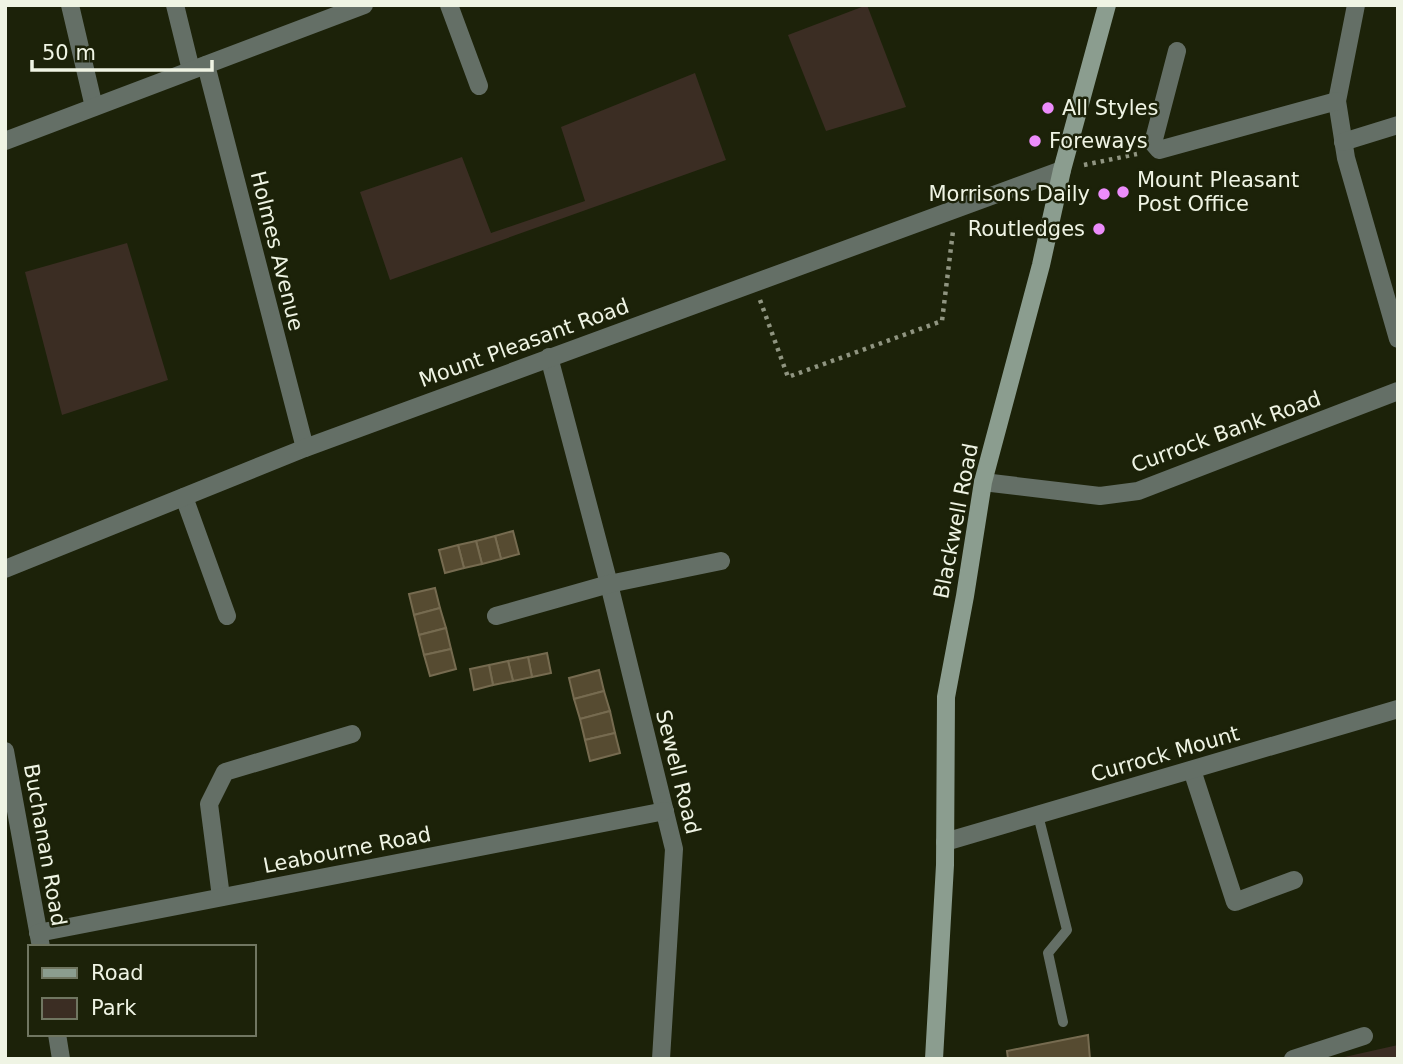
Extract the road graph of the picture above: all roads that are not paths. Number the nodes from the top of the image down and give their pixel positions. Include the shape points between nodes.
1 (69, 5) edge
2 (175, 5) edge
3 (364, 5) edge
4 (449, 5) edge
5 (1107, 5) edge
6 (1356, 5) edge
7 (1177, 51) dead end
8 (199, 68) junction
9 (479, 86) dead end
10 (1337, 101) junction
11 (94, 107) junction
12 (1398, 125) edge
13 (5, 141) edge
14 (1343, 142) junction
15 (1062, 170) junction
16 (1398, 339) edge
17 (550, 357) junction
18 (1398, 391) edge
19 (304, 448) junction
20 (983, 482) junction
21 (184, 497) junction
22 (721, 561) dead end
23 (5, 569) edge
24 (609, 584) junction
25 (227, 616) dead end
26 (496, 616) dead end
27 (1398, 709) edge
28 (352, 734) dead end
29 (5, 751) edge
30 (1192, 770) junction
31 (664, 811) junction
32 (1038, 815) junction
33 (945, 842) junction
34 (1294, 880) dead end
35 (221, 897) junction
36 (40, 940) edge
37 (1063, 1022) dead end
38 (57, 1036) edge
39 (1364, 1036) dead end
40 (61, 1059) edge
41 (661, 1059) edge
42 (934, 1059) edge
43 (1293, 1059) edge

1 - 11 street
2 - 8 street, Holmes Avenue
3 - 8 street
4 - 9 street
5 - 15 street, Blackwell Road
6 - 10 street
7 - 10 street via 1153,142 1159,150
8 - 11 street
8 - 19 street, Holmes Avenue
10 - 14 street
11 - 13 street
12 - 14 street
14 - 16 street
15 - 17 street, Mount Pleasant Road
15 - 20 street, Blackwell Road
17 - 19 street, Mount Pleasant Road
17 - 24 street, Sewell Road
18 - 20 street, Currock Bank Road via 1138,491 1100,496
19 - 21 street, Mount Pleasant Road
20 - 33 street, Blackwell Road via 946,697
21 - 23 street, Mount Pleasant Road
21 - 25 street
22 - 24 street
24 - 26 street
24 - 31 street, Sewell Road
27 - 30 street, Currock Mount
28 - 35 street via 226,772 209,804
29 - 36 street, Buchanan Road
30 - 32 street, Currock Mount
30 - 34 street via 1235,902
31 - 35 street, Leabourne Road
31 - 41 street, Sewell Road via 674,849
32 - 33 street, Currock Mount
32 - 37 lane via 1067,930 1048,953
33 - 42 street, Blackwell Road
35 - 36 street, Leabourne Road
38 - 40 street
39 - 43 street

